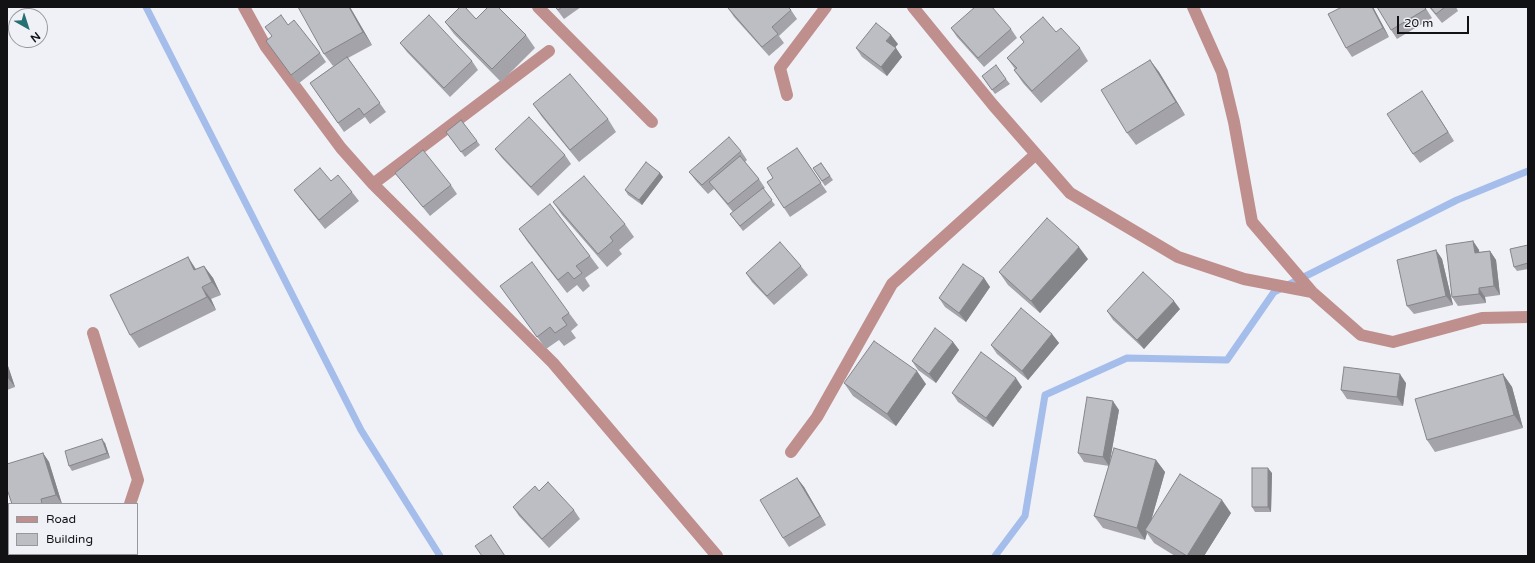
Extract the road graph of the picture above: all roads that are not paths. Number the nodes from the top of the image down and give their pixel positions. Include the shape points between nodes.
1 (244, 7) edge
2 (538, 7) edge
3 (826, 7) edge
4 (913, 7) edge
5 (1193, 7) edge
6 (549, 51) dead end
7 (787, 95) dead end
8 (652, 122) dead end
9 (1036, 154) junction
10 (373, 184) junction
11 (1312, 292) junction
12 (1528, 317) edge
13 (93, 333) dead end
14 (791, 452) dead end
15 (130, 503) edge
16 (717, 556) edge

1 - 10 street via 266,47 341,148
2 - 8 street
3 - 7 street via 780,68
4 - 9 street
5 - 11 street via 1222,72 1252,222
6 - 10 street
9 - 11 street via 1070,193 1178,257 1244,279
9 - 14 street via 892,284 817,417
10 - 16 street via 553,363
11 - 12 street via 1361,335 1393,342 1482,318
13 - 15 street via 138,480

